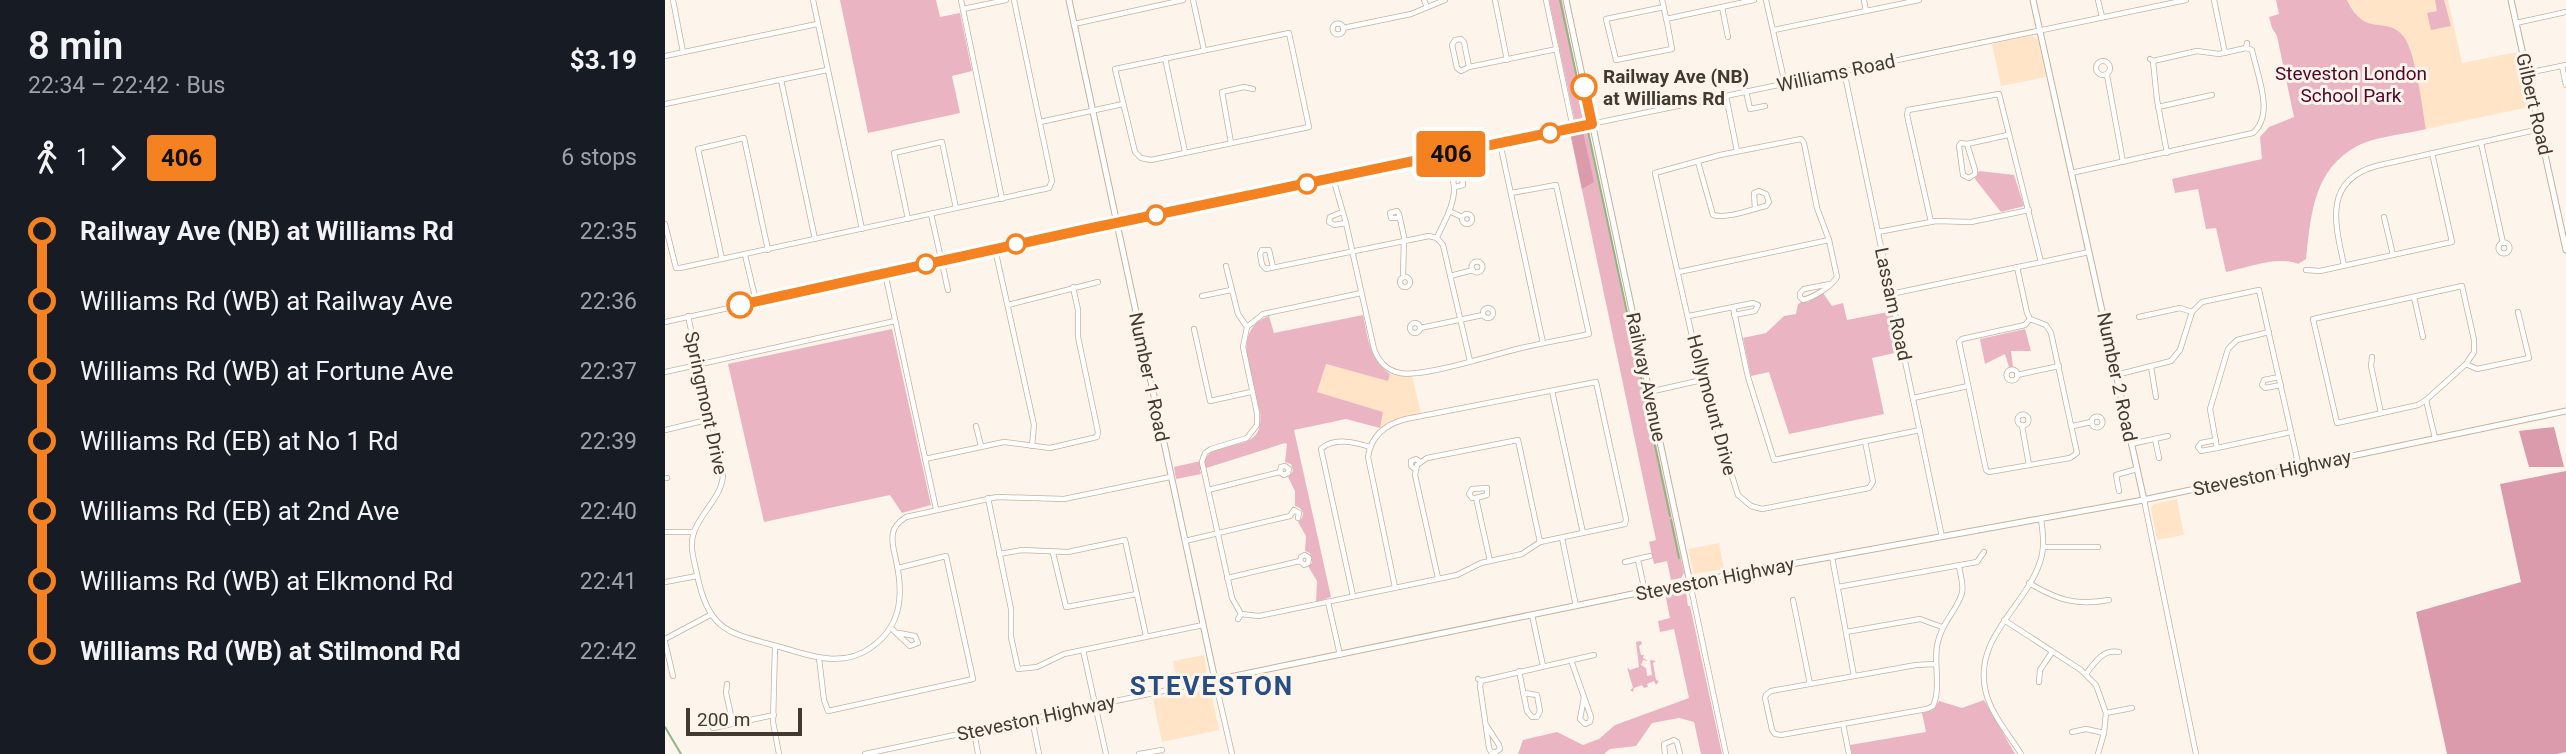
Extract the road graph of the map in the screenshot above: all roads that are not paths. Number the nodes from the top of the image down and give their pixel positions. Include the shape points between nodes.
1 (673, 0) edge
2 (813, 0) edge
3 (961, 0) edge
4 (1006, 0) edge
5 (1014, 0) edge
6 (1069, 0) edge
7 (1183, 0) edge
8 (1193, 0) edge
9 (1424, 0) edge
10 (1445, 0) edge
11 (1495, 0) edge
12 (1546, 0) edge
13 (1566, 0) edge
14 (1662, 0) edge
15 (1754, 0) edge
16 (1766, 0) edge
17 (1864, 0) edge
18 (1919, 0) edge
19 (2033, 0) edge
20 (2098, 0) edge
21 (2186, 0) edge
22 (2214, 0) edge
23 (2511, 0) edge
24 (1427, 7) junction
25 (1664, 7) junction
26 (1721, 7) junction
27 (963, 9) junction
28 (1866, 11) junction
29 (2566, 12) edge
30 (2102, 17) junction
31 (1666, 19) junction
32 (2516, 23) junction
33 (817, 24) junction
34 (1074, 24) junction
35 (1343, 28) dead end
36 (1774, 30) junction
37 (2040, 30) junction
38 (1728, 37) dead end
39 (1557, 49) junction
40 (1204, 50) junction
41 (683, 52) junction
42 (2225, 53) junction
43 (665, 56) edge
44 (1165, 58) junction
45 (1507, 60) junction
46 (2564, 66) edge
47 (1469, 67) junction
48 (827, 70) junction
49 (1844, 71) junction
50 (2527, 73) junction
51 (2107, 75) dead end
52 (781, 80) junction
53 (1785, 84) junction
54 (2566, 85) edge
55 (1253, 89) dead end
56 (1746, 92) junction
57 (2212, 95) dead end
58 (1725, 96) junction
59 (665, 104) edge
60 (1123, 104) junction
61 (1765, 106) dead end
62 (2158, 107) junction
63 (1092, 111) junction
64 (1040, 122) junction
65 (1592, 124) junction
66 (1573, 128) junction
67 (2540, 129) junction
68 (2008, 135) junction
69 (1231, 143) junction
70 (1500, 143) junction
71 (2481, 143) junction
72 (1967, 144) junction
73 (1737, 151) junction
74 (1185, 152) junction
75 (2167, 153) junction
76 (2432, 153) junction
77 (1698, 162) junction
78 (2123, 162) junction
79 (2071, 173) junction
80 (1333, 178) junction
81 (1455, 187) dead end
82 (1511, 193) junction
83 (1002, 199) junction
84 (957, 208) junction
85 (1755, 209) dead end
86 (2029, 210) junction
87 (1449, 211) junction
88 (1342, 212) junction
89 (931, 214) junction
90 (1462, 217) dead end
91 (2384, 217) dead end
92 (1400, 218) dead end
93 (908, 219) junction
94 (1931, 222) junction
95 (665, 223) edge
96 (1115, 223) junction
97 (1346, 223) junction
98 (862, 229) junction
99 (1878, 232) junction
100 (1437, 238) junction
101 (815, 239) junction
102 (1829, 240) junction
103 (1403, 242) junction
104 (2503, 243) dead end
105 (995, 249) junction
106 (768, 250) junction
107 (2566, 250) edge
108 (1352, 251) junction
109 (2089, 252) junction
110 (745, 255) junction
111 (2393, 255) junction
112 (722, 259) junction
113 (941, 260) junction
114 (2041, 262) junction
115 (2344, 265) junction
116 (1226, 266) dead end
117 (1273, 267) dead end
118 (2017, 267) junction
119 (1473, 270) dead end
120 (2306, 270) dead end
121 (1679, 272) junction
122 (885, 273) junction
123 (1450, 276) junction
124 (1403, 277) dead end
125 (1098, 282) dead end
126 (1830, 285) junction
127 (1073, 287) junction
128 (948, 290) dead end
129 (1231, 290) junction
130 (1361, 293) junction
131 (1891, 294) junction
132 (1202, 296) dead end
133 (2414, 297) junction
134 (756, 301) junction
135 (1008, 305) junction
136 (1733, 307) junction
137 (2192, 312) junction
138 (2518, 312) dead end
139 (1483, 315) dead end
140 (1734, 315) junction
141 (688, 316) junction
142 (1689, 316) junction
143 (2139, 317) dead end
144 (2030, 319) junction
145 (1460, 320) junction
146 (895, 321) junction
147 (665, 322) edge
148 (1247, 327) junction
149 (1420, 328) dead end
150 (1194, 329) dead end
151 (2269, 332) junction
152 (2423, 338) dead end
153 (1543, 344) junction
154 (2372, 357) dead end
155 (1470, 362) junction
156 (698, 364) junction
157 (2466, 364) junction
158 (2059, 366) junction
159 (2151, 367) junction
160 (665, 372) edge
161 (2017, 375) dead end
162 (2116, 375) junction
163 (2279, 377) junction
164 (1702, 380) junction
165 (2281, 385) junction
166 (1968, 386) junction
167 (1251, 391) junction
168 (1552, 391) junction
169 (1649, 392) junction
170 (2156, 397) dead end
171 (1913, 398) junction
172 (2426, 400) junction
173 (2566, 411) edge
174 (2381, 413) junction
175 (711, 419) junction
176 (2091, 422) dead end
177 (976, 426) dead end
178 (2022, 426) dead end
179 (2073, 426) junction
180 (665, 430) edge
181 (1920, 430) junction
182 (2291, 432) junction
183 (2168, 436) dead end
184 (2435, 438) junction
185 (2155, 439) junction
186 (2215, 440) junction
187 (1865, 441) junction
188 (2131, 444) junction
189 (981, 446) junction
190 (1032, 446) junction
191 (1370, 447) junction
192 (2217, 448) junction
193 (2159, 458) dead end
194 (925, 459) junction
195 (2028, 465) junction
196 (2299, 467) junction
197 (2137, 469) junction
198 (1280, 472) dead end
199 (1170, 477) junction
200 (1208, 490) junction
201 (2119, 491) dead end
202 (988, 498) junction
203 (1476, 498) dead end
204 (2144, 500) junction
205 (936, 509) junction
206 (1290, 516) dead end
207 (2041, 519) junction
208 (665, 532) edge
209 (694, 532) junction
210 (1583, 533) junction
211 (1217, 534) junction
212 (1942, 537) junction
213 (1562, 538) junction
214 (1185, 541) junction
215 (1540, 542) junction
216 (2043, 547) junction
217 (2098, 547) dead end
218 (1053, 552) junction
219 (1984, 552) dead end
220 (999, 554) junction
221 (1650, 556) dead end
222 (1832, 557) junction
223 (1638, 559) junction
224 (1300, 561) dead end
225 (1490, 561) junction
226 (1625, 562) dead end
227 (1959, 566) junction
228 (898, 568) junction
229 (697, 576) junction
230 (1227, 578) junction
231 (1438, 578) junction
232 (665, 582) edge
233 (1690, 583) junction
234 (2029, 583) junction
235 (1395, 587) junction
236 (1838, 587) junction
237 (1645, 592) junction
238 (1137, 594) junction
239 (1353, 596) junction
240 (1793, 600) dead end
241 (2109, 600) dead end
242 (1328, 602) junction
243 (1576, 606) junction
244 (710, 615) junction
245 (1532, 615) junction
246 (2004, 620) junction
247 (1203, 625) junction
248 (1942, 627) junction
249 (891, 628) junction
250 (1846, 632) junction
251 (898, 633) dead end
252 (1146, 636) junction
253 (665, 640) edge
254 (775, 646) junction
255 (1083, 650) junction
256 (2052, 652) junction
257 (2119, 652) dead end
258 (1340, 655) junction
259 (1594, 655) dead end
260 (819, 658) junction
261 (1571, 660) junction
262 (1935, 664) junction
263 (1543, 666) junction
264 (1518, 671) junction
265 (2086, 674) junction
266 (673, 676) dead end
267 (1854, 676) junction
268 (1215, 680) junction
269 (2039, 682) dead end
270 (727, 684) dead end
271 (1809, 684) junction
272 (1523, 693) junction
273 (1584, 697) junction
274 (1095, 705) junction
275 (2132, 708) dead end
276 (2106, 713) junction
277 (774, 715) junction
278 (1032, 719) junction
279 (733, 724) junction
280 (1843, 724) junction
281 (1486, 725) junction
282 (713, 728) dead end
283 (974, 731) junction
284 (2072, 733) dead end
285 (2104, 733) junction
286 (1162, 750) dead end
287 (779, 754) edge
288 (865, 754) edge
289 (978, 754) edge
290 (1039, 754) edge
291 (1106, 754) edge
292 (1139, 754) edge
293 (1231, 754) edge
294 (1665, 754) edge
295 (1680, 754) edge
296 (1726, 754) edge
297 (1849, 754) edge
298 (2021, 754) edge
299 (2098, 754) edge
300 (2196, 754) edge

1 - 41 street
2 - 33 street
3 - 27 street
4 - 27 street
5 - 64 street
6 - 34 main road, Number 1 Road
7 - 34 street
8 - 40 street
9 - 24 street
10 - 24 street
11 - 45 street
12 - 39 street
13 - 65 main road, Railway Avenue
14 - 25 street
15 - 26 street
16 - 36 street
17 - 28 street
18 - 28 street
19 - 37 main road, Number 2 Road
20 - 30 street
21 - 30 street, Williams Road
22 - 42 street
23 - 32 main road, Gilbert Road
24 - 35 street
25 - 31 street
25 - 31 street via 1606,19 1614,58 1672,49
26 - 31 street
26 - 38 street
27 - 83 street
28 - 36 street
29 - 32 street
30 - 37 street, Williams Road
32 - 50 main road, Gilbert Road
33 - 41 street
33 - 48 street
34 - 63 main road, Number 1 Road
36 - 53 street
37 - 49 street, Williams Road
37 - 79 main road, Number 2 Road
39 - 45 street
39 - 66 street
40 - 44 street
40 - 69 street via 1289,33 1309,127
41 - 43 street
42 - 62 street via 2197,51 2151,60
42 - 75 street via 2247,46 2252,50 2265,111 2260,126 2243,137
44 - 60 street via 1115,69
44 - 74 street
45 - 47 street
46 - 50 street
46 - 54 street
47 - 47 street via 1464,71 1457,68 1455,40 1464,42
48 - 52 street
48 - 98 street
49 - 53 street, Williams Road
49 - 99 street, Lassam Road
50 - 67 main road, Gilbert Road
51 - 78 street
52 - 59 street
52 - 101 street
53 - 56 street, Williams Road
55 - 69 street via 1222,92
56 - 58 street, Williams Road
56 - 61 street via 1750,109
57 - 62 street
58 - 65 street, Williams Road
58 - 73 street
60 - 63 street
60 - 74 street via 1132,148 1141,158
62 - 75 street
63 - 64 street
63 - 96 main road, Number 1 Road
64 - 83 street via 1052,186
65 - 66 street, Williams Road
65 - 169 main road, Railway Avenue
66 - 70 street, Williams Road
67 - 71 street
67 - 107 main road, Gilbert Road
68 - 72 street
68 - 86 street
68 - 94 street via 1999,94 1908,110
69 - 74 street
70 - 80 street, Williams Road
70 - 82 street
71 - 76 street
71 - 104 street
72 - 72 street via 1959,146 1963,175 1969,178 1975,170
73 - 77 street
73 - 102 street via 1801,139
75 - 78 street
76 - 111 street via 2452,242
76 - 115 street via 2363,170 2345,186 2335,213
77 - 85 street via 1713,215
77 - 121 street, Hollymount Drive via 1655,173
78 - 79 street
79 - 109 main road, Number 2 Road
80 - 88 street
80 - 96 street, Williams Road
81 - 87 street
82 - 153 street
82 - 153 street via 1556,185 1589,334
83 - 84 street
84 - 89 street
84 - 93 street via 942,142 894,153
86 - 94 street via 1971,222
86 - 114 street
87 - 90 street
87 - 100 street
88 - 97 street
88 - 97 street via 1330,216 1329,222
89 - 93 street
89 - 113 street
91 - 111 street
92 - 103 street
93 - 98 street
94 - 99 street
95 - 112 street via 676,268
96 - 105 street, Williams Road
96 - 199 main road, Number 1 Road
97 - 108 street
98 - 101 street
99 - 131 street, Lassam Road
100 - 103 street
100 - 123 street via 1443,243
101 - 106 street
102 - 121 street
102 - 126 street via 1837,277
103 - 108 street
103 - 124 street
105 - 113 street, Williams Road
105 - 135 street
106 - 110 street
106 - 112 street via 744,138 698,149
108 - 117 street
108 - 130 street
109 - 114 street
109 - 162 main road, Number 2 Road
110 - 112 street
110 - 134 street
111 - 115 street
113 - 122 street, Williams Road
113 - 128 street
114 - 118 street
115 - 120 street
116 - 129 street
118 - 131 street
118 - 144 street
119 - 123 street
121 - 142 street, Hollymount Drive
122 - 134 street, Williams Road
122 - 146 street
123 - 145 street
125 - 127 street
126 - 126 street via 1804,289 1800,297 1807,300
127 - 135 street
127 - 190 street via 1097,437 1053,448
129 - 132 street
129 - 148 street
130 - 148 street via 1263,314
130 - 155 street via 1374,349 1390,370 1405,374
131 - 171 street, Lassam Road
133 - 152 street
133 - 157 street via 2462,286 2475,346
133 - 174 street via 2313,319 2337,423
134 - 141 street, Williams Road
135 - 190 street via 1034,425
136 - 140 street
136 - 140 street via 1758,306 1755,311
136 - 142 street
137 - 143 street via 2180,308
137 - 151 street via 2207,300 2259,290
137 - 159 street via 2176,356
138 - 157 street via 2529,358 2477,369
139 - 145 street
140 - 187 street via 1773,458
141 - 147 street, Williams Road
141 - 156 street, Springmont Drive
142 - 164 street, Hollymount Drive
144 - 158 street via 2047,323
144 - 166 street via 2025,325 1959,341
145 - 149 street
145 - 155 street
146 - 156 street
146 - 194 street
148 - 167 street via 1243,347
150 - 167 street via 1210,401
151 - 163 street
151 - 186 street via 2237,340 2228,349 2210,404
153 - 155 street
154 - 174 street
156 - 160 street
156 - 175 street, Springmont Drive
157 - 172 street
158 - 161 street
158 - 179 street
159 - 162 street
159 - 170 street
162 - 188 main road, Number 2 Road
163 - 165 street
163 - 165 street via 2264,380 2262,386
164 - 169 street
164 - 187 street, Hollymount Drive via 1734,486 1751,506 1770,508 1873,486
165 - 182 street
166 - 171 street
166 - 195 street via 1986,470
167 - 200 street via 1255,429 1247,438 1205,453 1202,463
168 - 191 street via 1397,421 1383,429
168 - 210 street
168 - 210 street via 1596,382 1626,523
169 - 233 main road, Railway Avenue
171 - 181 street, Lassam Road
172 - 174 street
172 - 184 street
173 - 184 main road, Steveston Highway
175 - 180 street
175 - 209 street, Springmont Drive via 722,482
176 - 179 street
177 - 189 street
178 - 195 street
179 - 195 street via 2077,454
181 - 187 street
181 - 212 street, Lassam Road
182 - 192 street
182 - 196 street
183 - 185 street
184 - 196 main road, Steveston Highway
185 - 188 street
185 - 193 street
186 - 192 street
186 - 192 street via 2198,447 2201,451
188 - 197 main road, Number 2 Road
189 - 190 street via 1007,442
189 - 194 street
191 - 235 street via 1369,468
191 - 239 street via 1348,441 1321,447
194 - 205 street
196 - 204 main road, Steveston Highway
197 - 201 street via 2117,474
197 - 204 main road, Number 2 Road
198 - 200 street
199 - 202 street via 1064,499
199 - 214 main road, Number 1 Road
200 - 211 street
202 - 205 street
202 - 220 street
203 - 225 street
204 - 207 main road, Steveston Highway
204 - 300 street, Number 2 Road
205 - 228 street via 906,517 895,527 892,538
206 - 211 street
207 - 212 main road, Steveston Highway
207 - 216 street
208 - 209 street
209 - 229 street
210 - 213 street
211 - 214 street
211 - 230 street
212 - 222 main road, Steveston Highway
213 - 215 street
213 - 243 street
214 - 247 main road, Number 1 Road
215 - 225 street via 1523,554
215 - 231 street via 1518,440 1429,458 1415,469
216 - 217 street
216 - 234 street
218 - 220 street
218 - 238 street via 1125,540
218 - 238 street via 1066,607
219 - 227 street via 1977,562
220 - 255 street via 1018,669
221 - 223 street
222 - 233 main road, Steveston Highway
222 - 236 street
223 - 226 street
223 - 237 street
224 - 230 street
225 - 231 street
227 - 236 street
227 - 248 street via 1963,591
228 - 249 street via 901,595
228 - 260 street via 946,556 973,680 828,711
229 - 232 street
229 - 244 street
230 - 242 street via 1239,617
231 - 235 street
233 - 237 main road, Steveston Highway
233 - 296 street, Railway Avenue
234 - 241 street via 2069,602
234 - 246 street
235 - 239 street
236 - 250 street
237 - 243 main road, Steveston Highway
238 - 252 street
239 - 242 street
240 - 271 street
242 - 258 street
243 - 245 main road, Steveston Highway
244 - 253 street
244 - 254 street via 733,633
245 - 258 main road, Steveston Highway
245 - 263 street
246 - 256 street
246 - 298 street via 1990,642 1983,678 1993,709
247 - 252 street
247 - 268 main road, Number 1 Road
248 - 250 street via 1920,618
248 - 262 street
249 - 251 street
249 - 260 street via 863,653 844,659
250 - 267 street
252 - 255 street
253 - 266 street
254 - 260 street
254 - 277 street
255 - 274 street
256 - 265 street
256 - 269 street via 2040,670
257 - 265 street via 2105,654
258 - 268 main road, Steveston Highway
259 - 261 street
261 - 263 street
261 - 273 street
262 - 267 street
262 - 280 street via 1933,706
263 - 264 street
264 - 272 street
264 - 281 street via 1480,680
265 - 276 street via 2100,693
267 - 271 street
268 - 274 street, Steveston Highway
268 - 293 street, Number 1 Road
270 - 279 street
271 - 280 street via 1766,695 1775,734
272 - 272 street via 1529,715 1537,717 1537,695
273 - 273 street via 1591,719 1585,724 1580,719
274 - 278 street, Steveston Highway
274 - 291 street
275 - 276 street
276 - 285 street
277 - 279 street
277 - 287 street
278 - 283 street, Steveston Highway
278 - 290 street
279 - 282 street
280 - 297 street
281 - 281 street via 1490,751 1496,752 1499,745
283 - 288 street, Steveston Highway
283 - 289 street
284 - 285 street via 2086,729
285 - 299 street
286 - 292 street
294 - 295 street via 1664,743 1675,740

